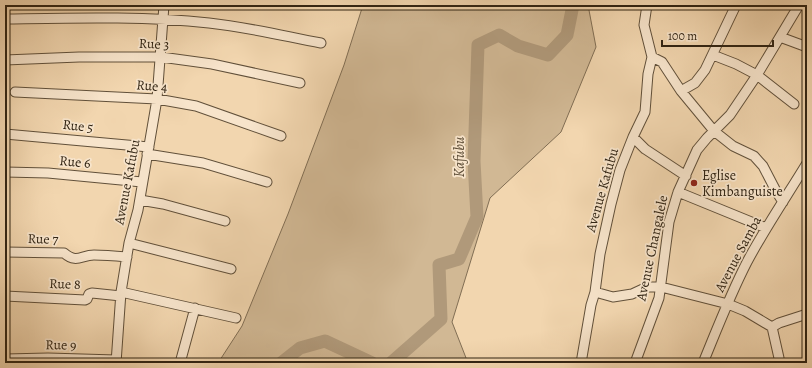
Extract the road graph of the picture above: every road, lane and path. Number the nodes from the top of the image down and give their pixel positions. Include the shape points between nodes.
1 (164, 5) edge
2 (647, 5) edge
3 (736, 5) edge
4 (798, 5) edge
5 (5, 19) edge
6 (163, 19) junction
7 (780, 37) junction
8 (321, 43) dead end
9 (807, 47) edge
10 (713, 55) junction
11 (161, 57) junction
12 (652, 57) junction
13 (5, 60) edge
14 (757, 76) junction
15 (300, 83) dead end
16 (681, 91) junction
17 (14, 92) dead end
18 (157, 99) junction
19 (794, 104) dead end
20 (714, 131) junction
21 (5, 134) edge
22 (281, 136) dead end
23 (633, 137) junction
24 (148, 150) junction
25 (807, 163) edge
26 (5, 172) edge
27 (686, 176) junction
28 (142, 182) junction
29 (268, 182) dead end
30 (678, 192) junction
31 (140, 200) junction
32 (784, 202) junction
33 (225, 221) dead end
34 (766, 228) junction
35 (129, 243) junction
36 (5, 252) edge
37 (127, 257) junction
38 (231, 269) dead end
39 (661, 287) junction
40 (595, 292) junction
41 (121, 294) junction
42 (5, 296) edge
43 (728, 304) junction
44 (195, 308) junction
45 (807, 314) edge
46 (236, 318) dead end
47 (772, 327) junction
48 (5, 359) edge
49 (116, 361) edge
50 (180, 363) edge
51 (581, 363) edge
52 (635, 363) edge
53 (703, 363) edge
54 (779, 363) edge

1 - 6 street, Avenue Kafubu
2 - 12 street, Avenue Kafubu via 644,25
3 - 10 street
4 - 7 street, Avenue Changalele
5 - 6 street
6 - 8 street via 236,26
6 - 11 street, Avenue Kafubu
7 - 9 street
7 - 14 street, Avenue Changalele
10 - 14 street
10 - 16 street via 695,83
11 - 13 street, Rue 3
11 - 15 street, Rue 3 via 212,64
11 - 18 street, Avenue Kafubu
12 - 16 street via 662,62
12 - 23 street, Avenue Kafubu via 645,112
14 - 19 street
14 - 20 street, Avenue Changalele via 730,115
16 - 20 street
17 - 18 street, Rue 4
18 - 22 street, Rue 4 via 196,106
18 - 24 street, Avenue Kafubu
20 - 27 street, Avenue Changalele via 697,150
20 - 32 street via 733,146 754,156 763,166
21 - 24 street, Rue 5
23 - 27 street via 645,149
23 - 40 street, Avenue Kafubu via 620,170 611,204
24 - 28 street, Avenue Kafubu
24 - 29 street, Rue 5
25 - 32 street, Avenue Samba
26 - 28 street, Rue 6
27 - 30 street, Avenue Changalele
28 - 31 street, Avenue Kafubu
30 - 34 street
30 - 39 street, Avenue Changalele via 669,222
31 - 33 street
31 - 35 street, Avenue Kafubu
32 - 34 street, Avenue Samba
34 - 43 street, Avenue Samba
35 - 37 street, Avenue Kafubu
35 - 38 street
36 - 37 street, Rue 7 via 64,253 71,258 91,255
37 - 41 street, Avenue Kafubu
39 - 40 street via 647,287 632,294 613,296
39 - 43 street
39 - 52 street, Avenue Changalele
40 - 51 street, Avenue Kafubu
41 - 42 street, Rue 8 via 92,293 85,300
41 - 44 street, Rue 8
41 - 49 street, Avenue Kafubu
43 - 47 street
43 - 53 street, Avenue Samba
44 - 46 street, Rue 8
44 - 50 street
45 - 47 street
47 - 54 street
48 - 49 street, Rue 9

